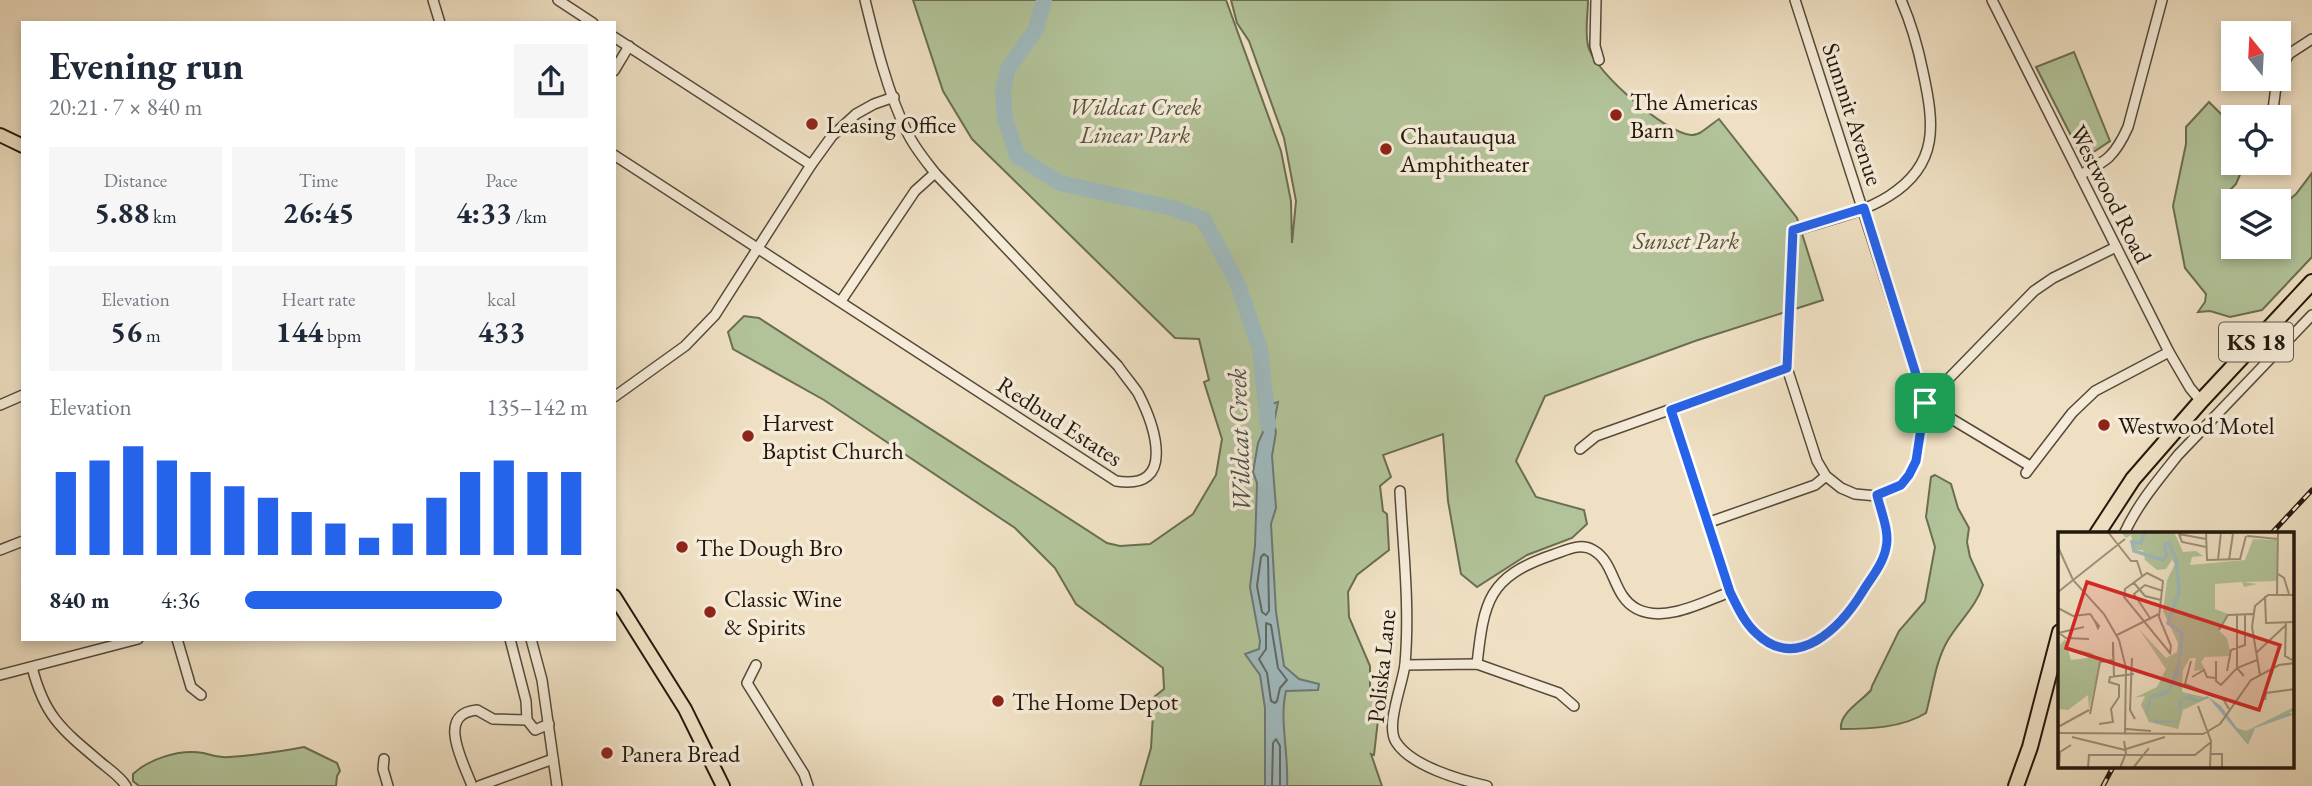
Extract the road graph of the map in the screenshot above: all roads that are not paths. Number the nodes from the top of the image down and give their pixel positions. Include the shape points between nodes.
1 (433, 0) edge
2 (558, 0) edge
3 (865, 0) edge
4 (1596, 0) edge
5 (1795, 0) edge
6 (1900, 0) edge
7 (1992, 0) edge
8 (2162, 0) edge
9 (439, 21) edge
10 (590, 21) edge
11 (616, 38) edge
12 (2312, 39) edge
13 (629, 47) junction
14 (2291, 53) edge
15 (1598, 60) dead end
16 (616, 68) edge
17 (894, 97) junction
18 (0, 135) edge
19 (21, 145) edge
20 (616, 156) edge
21 (811, 165) junction
22 (935, 173) junction
23 (2080, 176) junction
24 (1864, 208) junction
25 (2116, 247) junction
26 (757, 249) junction
27 (2312, 282) edge
28 (841, 301) junction
29 (2312, 315) edge
30 (2169, 352) junction
31 (1787, 368) junction
32 (21, 396) edge
33 (616, 396) edge
34 (2201, 401) junction
35 (1925, 403) junction
36 (0, 405) edge
37 (1671, 410) junction
38 (1580, 449) dead end
39 (1826, 476) junction
40 (1400, 491) dead end
41 (1877, 495) junction
42 (1707, 523) junction
43 (2098, 532) edge
44 (2125, 532) edge
45 (21, 542) edge
46 (0, 550) edge
47 (1730, 592) junction
48 (616, 599) edge
49 (2058, 640) edge
50 (130, 641) edge
51 (178, 641) edge
52 (511, 641) edge
53 (532, 641) edge
54 (1478, 664) junction
55 (756, 665) dead end
56 (1405, 665) junction
57 (32, 667) junction
58 (0, 675) edge
59 (201, 695) dead end
60 (1574, 706) dead end
61 (527, 720) junction
62 (549, 724) junction
63 (2030, 747) junction
64 (384, 759) dead end
65 (553, 760) junction
66 (126, 786) edge
67 (388, 786) edge
68 (472, 786) edge
69 (480, 786) edge
70 (557, 786) edge
71 (723, 786) edge
72 (808, 786) edge
73 (1487, 786) edge
74 (2016, 786) edge
75 (2026, 786) edge

1 - 9 street
2 - 10 street
3 - 17 street, Redbud Estates
4 - 15 street
5 - 24 street, Summit Avenue
6 - 24 street via 1919,55 1932,128 1918,170 1889,196
7 - 23 street, Westwood Road
8 - 23 street via 2128,127 2111,157
11 - 13 street
12 - 14 street
13 - 16 street
13 - 21 street
17 - 21 street via 856,114
17 - 22 street, Redbud Estates via 906,132
18 - 19 main road
20 - 26 street, Redbud Estates
21 - 26 street
22 - 28 street via 915,191
22 - 28 street, Redbud Estates via 1118,366 1138,393 1157,451 1156,466 1147,478 1132,484 1116,481
23 - 25 street, Westwood Road
24 - 31 street via 1793,230
24 - 35 street, Summit Avenue
25 - 30 street, Westwood Road
25 - 35 street via 2034,291
26 - 28 street, Redbud Estates
26 - 33 street via 715,315 685,346
27 - 34 highway, KS 18
29 - 44 street via 2178,456
30 - 34 street, Westwood Road
30 - 35 street via 2095,391 2028,470
31 - 37 street
31 - 39 street
32 - 36 street
34 - 43 highway, KS 18 via 2128,484
35 - 41 street via 1916,461 1909,475 1901,485
37 - 38 street via 1596,436
37 - 42 street
39 - 41 street via 1855,494
39 - 42 street via 1815,485
40 - 56 street, Poliska Lane via 1407,603
41 - 47 street via 1887,548 1839,624 1810,645 1789,649 1771,645 1749,625
42 - 47 street
45 - 46 street
47 - 54 street via 1676,611 1637,609 1616,587 1603,558 1594,550 1577,547 1524,565 1500,585 1487,602
48 - 71 main road via 685,709
49 - 63 highway
50 - 57 street
51 - 59 street via 191,687
52 - 61 street
53 - 62 street
54 - 56 street
54 - 60 street via 1559,693
55 - 72 street via 747,683
56 - 73 street, Poliska Lane via 1392,728 1394,741 1419,762
57 - 58 street
57 - 66 street via 38,692 65,733
61 - 62 street via 535,730
61 - 68 street via 493,719 477,710 458,716 455,737
62 - 65 street
63 - 74 highway
63 - 75 highway
64 - 67 street
65 - 69 street
65 - 70 street

